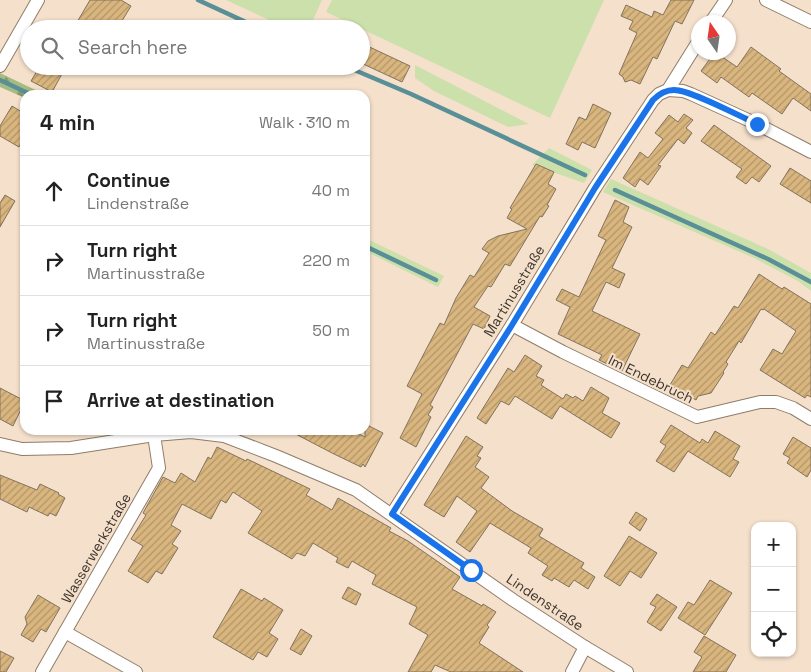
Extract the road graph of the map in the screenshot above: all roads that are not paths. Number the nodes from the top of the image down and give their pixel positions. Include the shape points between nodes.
1 (38, 0) edge
2 (726, 0) edge
3 (766, 0) edge
4 (716, 15) edge
5 (26, 20) edge
6 (811, 22) edge
7 (20, 31) edge
8 (691, 53) edge
9 (0, 66) edge
10 (668, 90) junction
11 (811, 152) edge
12 (512, 325) junction
13 (811, 419) edge
14 (148, 435) edge
15 (154, 435) edge
16 (216, 435) edge
17 (0, 444) edge
18 (392, 514) junction
19 (65, 632) junction
20 (585, 648) junction
21 (42, 672) edge
22 (136, 672) edge
23 (572, 672) edge
24 (627, 672) edge

1 - 5 street
2 - 4 street
3 - 6 street
7 - 9 street
8 - 10 street, Martinusstraße
10 - 11 street via 683,91
10 - 12 street, Martinusstraße via 653,100
12 - 13 street, Im Endebruch via 697,417 760,402 776,402
12 - 18 street, Martinusstraße
14 - 17 street, Lindenstraße via 71,448 22,449
15 - 19 street, Wasserwerkstraße via 159,468
16 - 18 street, Lindenstraße via 356,490
18 - 20 street, Lindenstraße
19 - 21 street, Wasserwerkstraße
19 - 22 street
20 - 23 street
20 - 24 street, Lindenstraße

